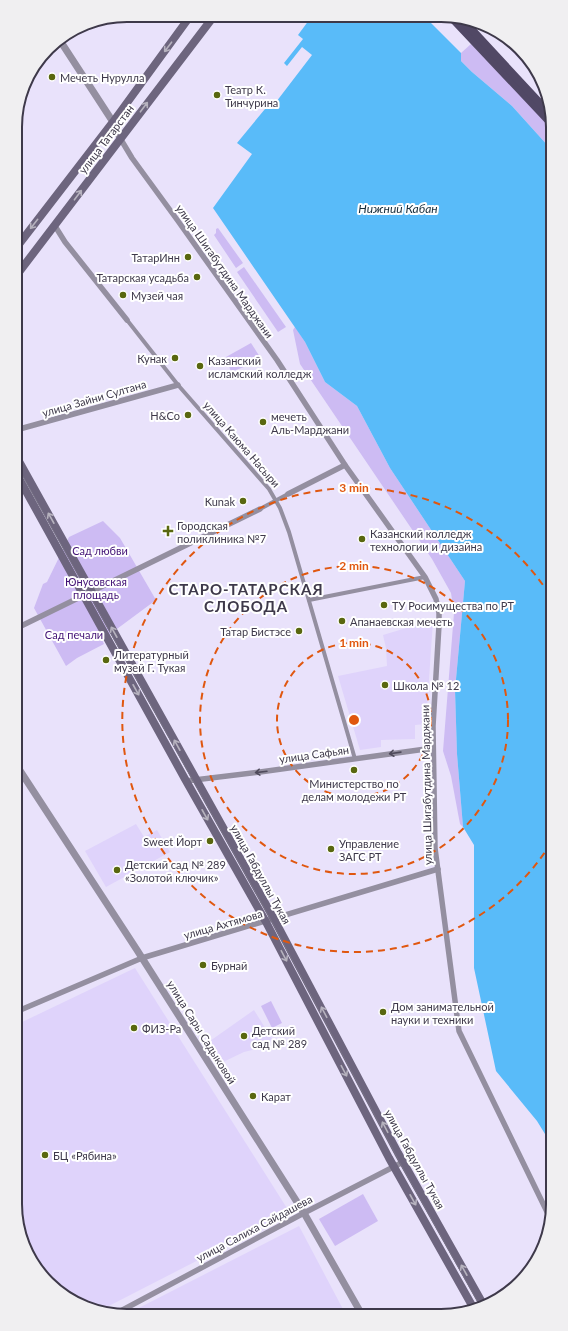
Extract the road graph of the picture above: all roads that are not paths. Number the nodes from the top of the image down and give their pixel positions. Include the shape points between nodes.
1 (186, 22) edge
2 (209, 22) edge
3 (457, 23) edge
4 (468, 26) edge
5 (63, 45) edge
6 (543, 106) edge
7 (545, 117) edge
8 (112, 122) junction
9 (120, 138) junction
10 (55, 226) junction
11 (22, 240) edge
12 (22, 268) edge
13 (127, 320) joint
14 (178, 385) junction
15 (22, 428) edge
16 (345, 464) junction
17 (22, 467) edge
18 (22, 483) edge
19 (288, 494) joint
20 (277, 500) junction
21 (260, 509) joint
22 (425, 577) junction
23 (88, 593) junction
24 (309, 600) junction
25 (22, 626) edge
26 (433, 748) junction
27 (355, 759) junction
28 (22, 774) edge
29 (196, 779) junction
30 (186, 781) junction
31 (438, 869) junction
32 (274, 919) junction
33 (266, 922) junction
34 (142, 958) junction
35 (22, 1009) edge
36 (403, 1162) junction
37 (394, 1166) junction
38 (546, 1210) edge
39 (304, 1213) junction
40 (481, 1301) edge
41 (471, 1304) edge
42 (125, 1309) edge
43 (360, 1309) edge

1 -> 8 main road, улица Татарстан
9 -> 2 main road, улица Татарстан
3 - 7 main road
4 - 6 main road
5 - 8 street
8 - 9 street
8 -> 11 main road, улица Татарстан
10 -> 9 main road, улица Татарстан
9 - 16 street, улица Шигабутдина Марджани via 276,360
10 - 12 main road, улица Татарстан
10 - 13 street, улица Каюма Насыри
13 - 14 street, улица Каюма Насыри
14 - 15 street, улица Зайни Султана
14 - 20 street, улица Каюма Насыри
16 - 19 street
16 - 22 street, улица Шигабутдина Марджани
23 -> 17 main road, улица Габдуллы Тукая
18 - 23 main road, улица Габдуллы Тукая
19 - 20 street
20 - 21 street
20 - 24 street, улица Каюма Насыри
21 - 23 street
22 - 24 street
22 - 26 street, улица Шигабутдина Марджани via 436,599 438,613
23 - 25 street
29 -> 23 main road, улица Габдуллы Тукая
23 -> 30 main road, улица Габдуллы Тукая
24 - 27 street, улица Каюма Насыри
26 -> 27 street, улица Сафьян
26 - 31 street, улица Шигабутдина Марджани via 435,848
27 -> 29 street, улица Сафьян
28 - 34 street, улица Сары Садыковой
29 - 30 street, улица Сафьян
29 - 32 main road, улица Габдуллы Тукая
30 -> 33 main road, улица Габдуллы Тукая
31 - 32 street, улица Ахтямова
31 - 38 street, улица Шигабутдина Марджани via 459,1031
32 - 33 street, улица Ахтямова
36 -> 32 main road, улица Габдуллы Тукая
33 - 34 street, улица Ахтямова
33 -> 37 main road, улица Габдуллы Тукая
34 - 35 street, улица Ахтямова
34 - 39 street, улица Сары Садыковой
36 - 37 street, улица Салиха Сайдашева
40 -> 36 main road, улица Габдуллы Тукая
37 - 39 street, улица Салиха Сайдашева
37 -> 41 main road, улица Габдуллы Тукая
39 - 42 street, улица Салиха Сайдашева
39 - 43 street, улица Сары Садыковой

